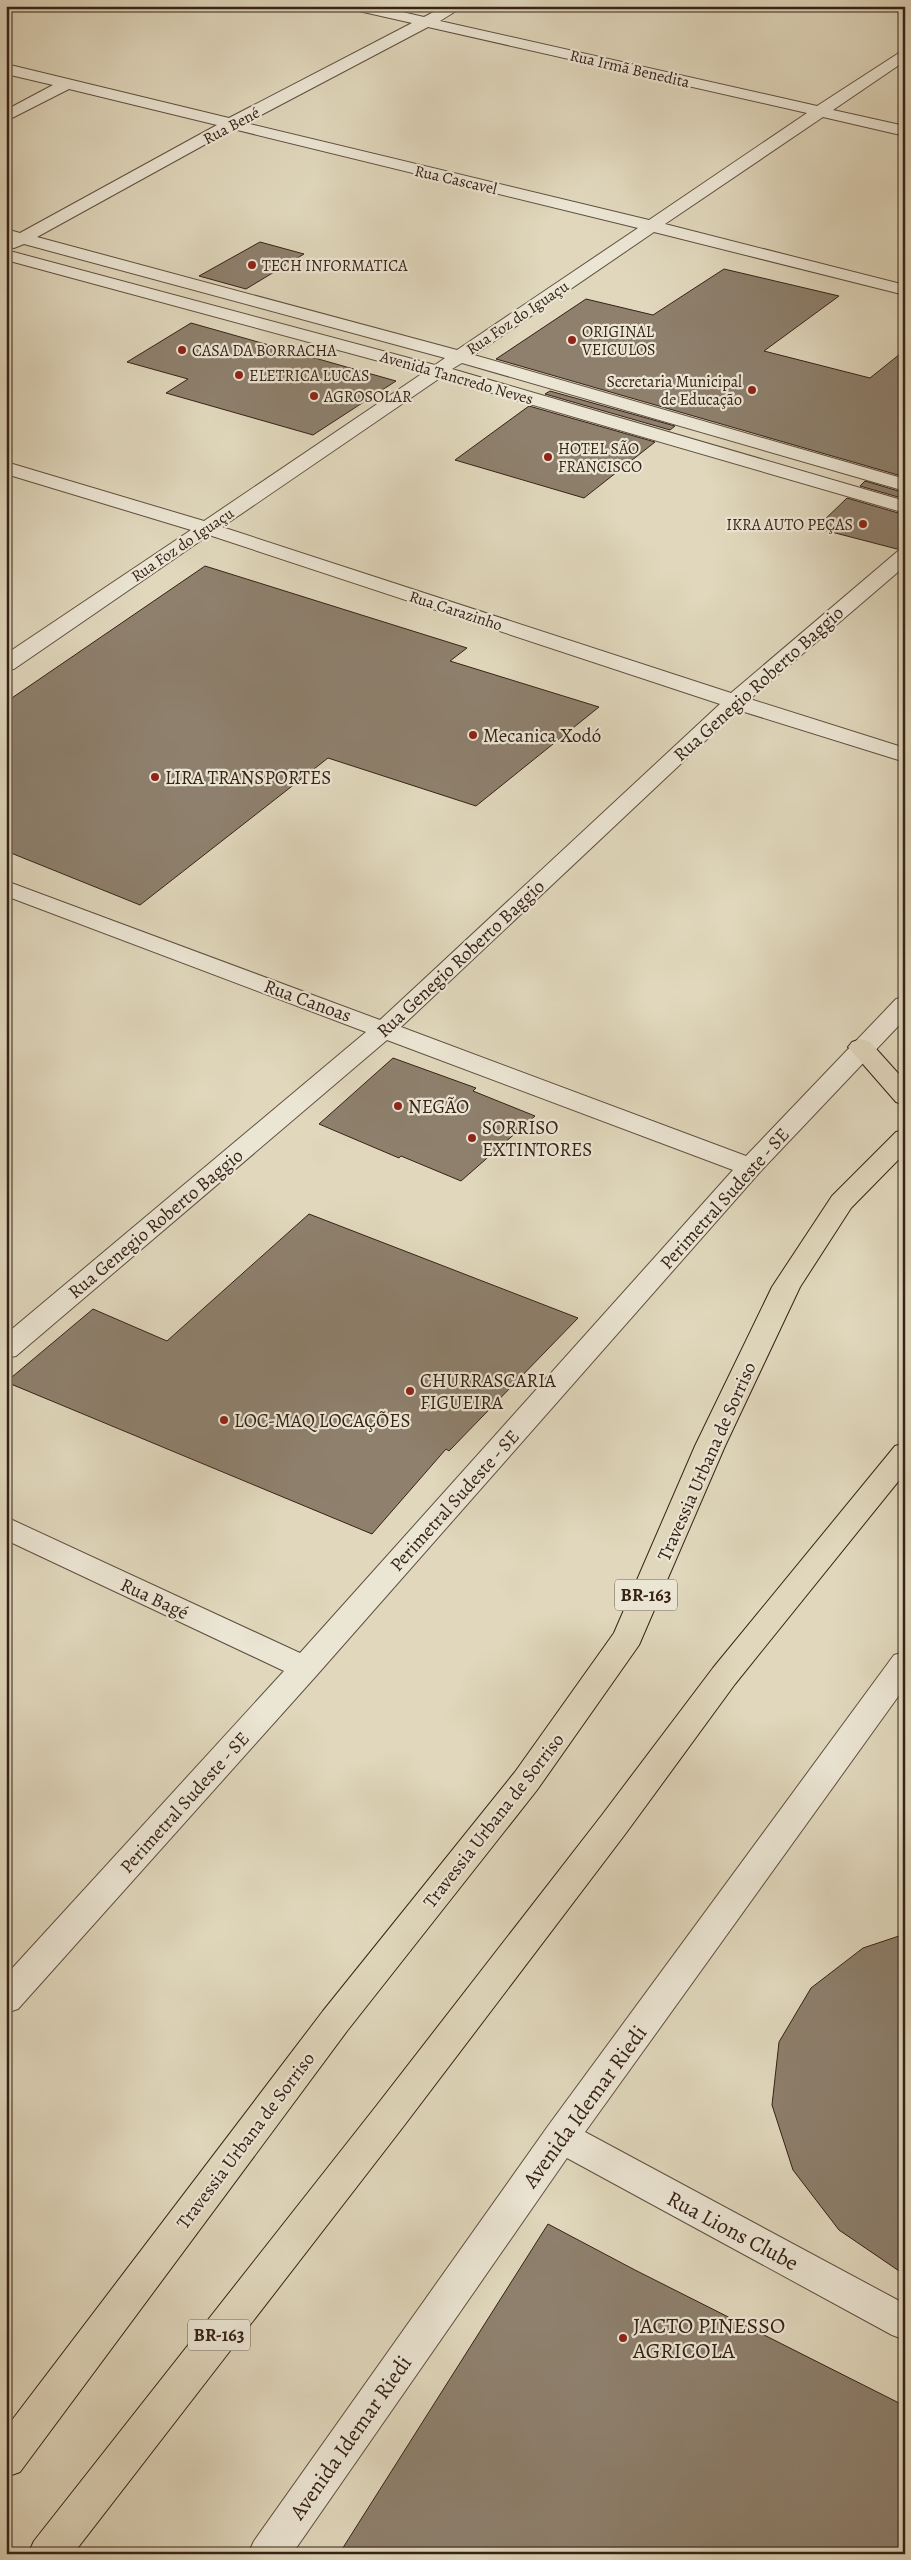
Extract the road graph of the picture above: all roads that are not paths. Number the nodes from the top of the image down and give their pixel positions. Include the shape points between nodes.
1 (355, 6) edge
2 (457, 6) edge
3 (427, 22) junction
4 (905, 54) edge
5 (6, 69) edge
6 (65, 84) junction
7 (818, 111) junction
8 (6, 116) edge
9 (229, 125) junction
10 (905, 131) edge
11 (652, 226) junction
12 (15, 236) edge
13 (6, 247) edge
14 (6, 255) edge
15 (905, 290) edge
16 (458, 356) junction
17 (438, 371) junction
18 (6, 468) edge
19 (905, 484) edge
20 (905, 507) edge
21 (206, 528) junction
22 (905, 555) edge
23 (6, 664) edge
24 (736, 700) junction
25 (905, 755) edge
26 (6, 888) edge
27 (905, 1004) edge
28 (385, 1029) junction
29 (861, 1047) junction
30 (905, 1097) edge
31 (905, 1138) edge
32 (905, 1150) edge
33 (750, 1167) junction
34 (905, 1171) edge
35 (6, 1350) edge
36 (905, 1453) edge
37 (6, 1527) edge
38 (905, 1662) edge
39 (305, 1668) junction
40 (6, 1998) edge
41 (561, 2137) junction
42 (905, 2323) edge
43 (6, 2459) edge
44 (48, 2554) edge
45 (268, 2554) edge

1 - 3 street, Rua Irmã Benedita
2 - 3 street, Rua Bené
3 - 7 street, Rua Irmã Benedita
3 - 9 street, Rua Bené
4 - 7 street, Rua Foz do Iguaçu
5 - 6 street, Rua Cascavel
6 - 8 street
6 - 9 street, Rua Cascavel
7 - 10 street, Rua Irmã Benedita
7 - 11 street, Rua Foz do Iguaçu
9 - 11 street, Rua Cascavel
9 - 12 street, Rua Bené
11 - 15 street, Rua Cascavel
11 - 16 street, Rua Foz do Iguaçu
12 - 13 street, Rua Bené
12 - 16 street, Avenida Tancredo Neves
14 - 17 street, Avenida Tancredo Neves
16 - 17 street, Rua Foz do Iguaçu
16 - 19 street, Avenida Tancredo Neves
17 - 20 street, Avenida Tancredo Neves
17 - 21 street, Rua Foz do Iguaçu
18 - 21 street, Rua Carazinho
21 - 23 street, Rua Foz do Iguaçu
21 - 24 street, Rua Carazinho
22 - 24 street, Rua Genegio Roberto Baggio
24 - 25 street, Rua Carazinho
24 - 28 street, Rua Genegio Roberto Baggio
26 - 28 street, Rua Canoas
27 - 29 street, Perimetral Sudeste - SE via 883,1029
28 - 33 street, Rua Canoas
28 - 35 street, Rua Genegio Roberto Baggio
29 - 30 highway
29 - 33 street, Perimetral Sudeste - SE
31 - 43 highway, Travessia Urbana de Sorriso / BR-163 via 841,1202 786,1287 710,1446 628,1638 526,1781 335,2021
32 - 34 highway via 901,1160
33 - 39 street, Perimetral Sudeste - SE
36 - 44 highway, BR-163 via 724,1676 420,2076
37 - 39 street, Rua Bagé
38 - 41 street, Avenida Idemar Riedi
39 - 40 street, Perimetral Sudeste - SE
41 - 42 street, Rua Lions Clube
41 - 45 street, Avenida Idemar Riedi

